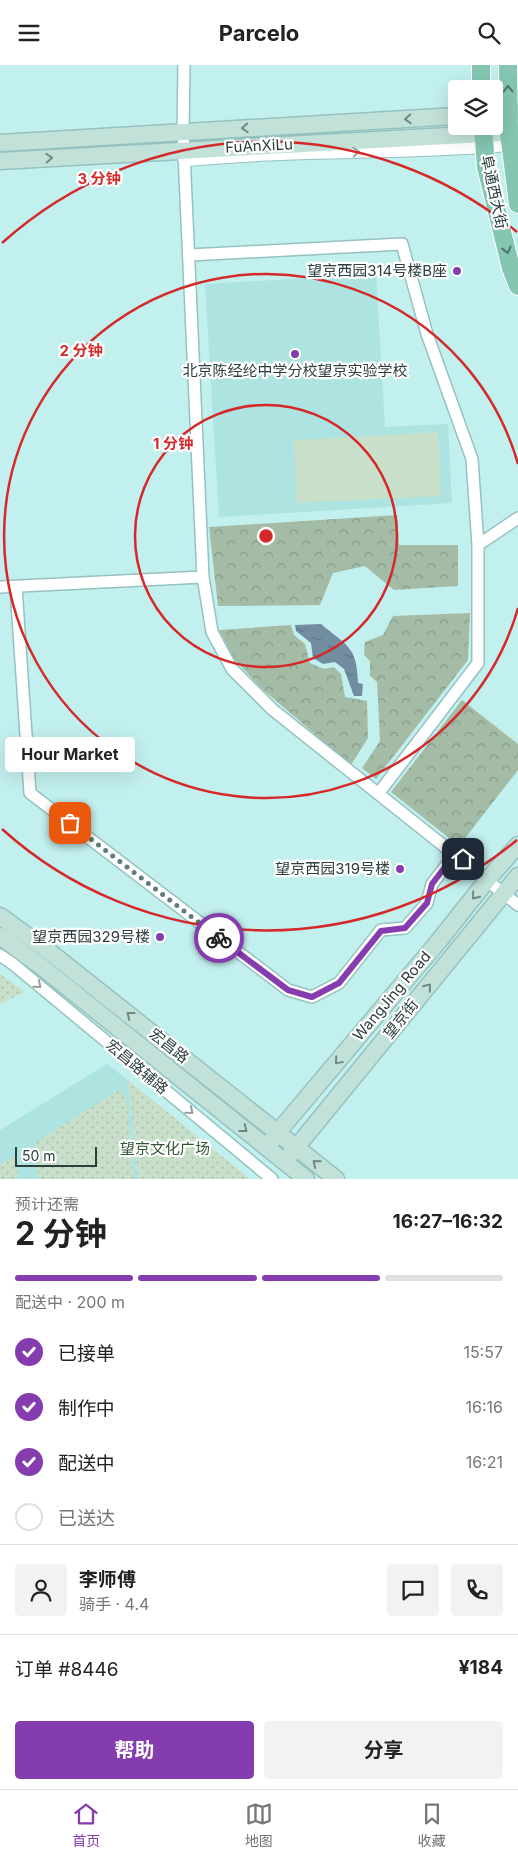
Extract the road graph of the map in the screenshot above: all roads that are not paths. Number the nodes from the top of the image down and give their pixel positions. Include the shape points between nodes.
1 (184, 65) edge
2 (481, 65) edge
3 (508, 65) edge
4 (481, 80) edge
5 (507, 113) edge
6 (448, 116) edge
7 (183, 131) junction
8 (484, 135) edge
9 (514, 138) edge
10 (0, 143) edge
11 (185, 155) junction
12 (0, 161) edge
13 (518, 204) edge
14 (189, 255) junction
15 (518, 287) edge
16 (518, 519) edge
17 (478, 545) junction
18 (203, 577) junction
19 (0, 587) edge
20 (16, 587) junction
21 (378, 794) junction
22 (518, 845) edge
23 (455, 854) junction
24 (518, 876) edge
25 (488, 879) junction
26 (504, 893) junction
27 (518, 905) edge
28 (0, 916) edge
29 (0, 936) edge
30 (0, 955) edge
31 (278, 1132) junction
32 (296, 1146) junction
33 (267, 1147) junction
34 (285, 1162) junction
35 (272, 1179) edge
36 (306, 1179) edge
37 (336, 1179) edge

1 - 7 street
2 - 4 main road
5 -> 3 main road
5 - 9 main road
6 -> 7 main road, FuAnXiLu
7 - 10 main road, FuAnXiLu
7 - 11 street
8 - 9 main road, FuAnXiLu
11 -> 8 main road, FuAnXiLu
8 -> 15 main road, 阜通西大街 via 486,167
9 - 13 main road
12 -> 11 main road, FuAnXiLu
11 - 14 street
14 - 17 street via 402,244 427,334 472,459
14 - 18 street
16 - 17 street
17 - 21 street via 478,663
18 - 20 street
18 - 21 street via 212,632 232,669 273,710
19 - 20 street
20 - 23 street via 30,793 288,990 312,997 339,983 381,931 405,928 427,903 432,884
21 - 23 street
22 - 25 main road, WangJing Road
23 - 25 street
24 - 26 main road, 望京街
25 - 26 street
25 -> 31 main road, WangJing Road
26 - 27 street
32 -> 26 main road, 望京街
31 -> 28 main road, 宏昌路 via 52,953
29 -> 33 main road, 宏昌路
30 -> 35 street, 宏昌路辅路
31 - 32 main road, 宏昌路
31 - 33 main road, WangJing Road
32 - 34 main road, 望京街
37 -> 32 main road, 宏昌路
33 - 34 main road, 宏昌路
34 - 36 main road, 宏昌路

